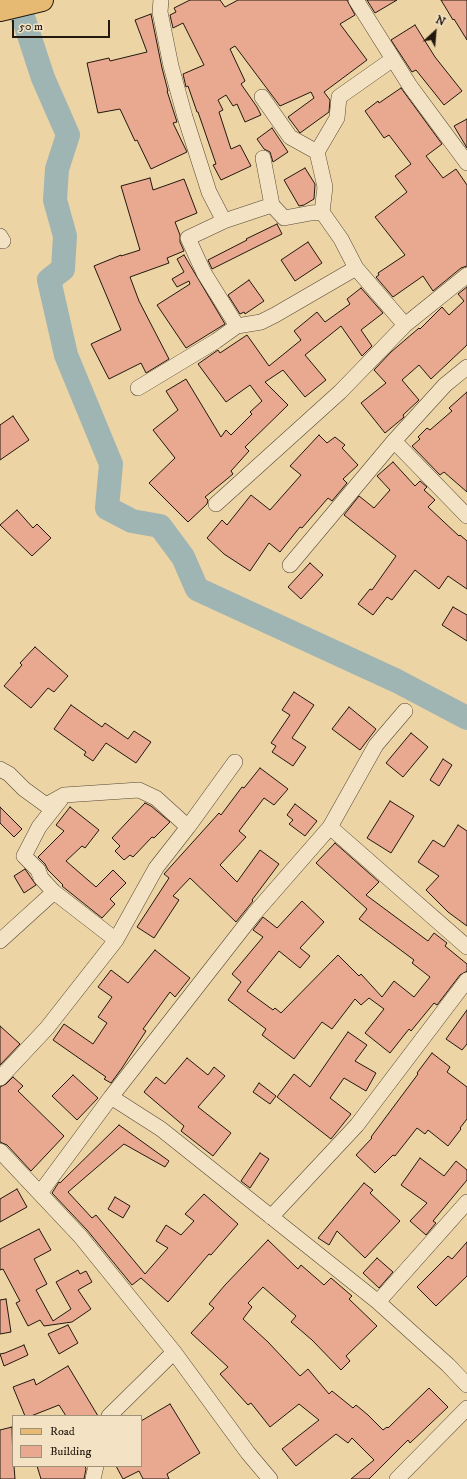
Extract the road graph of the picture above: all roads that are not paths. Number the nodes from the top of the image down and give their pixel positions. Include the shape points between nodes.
1 (42, 0) edge
2 (161, 0) edge
3 (356, 0) edge
4 (0, 10) edge
5 (393, 58) junction
6 (262, 97) dead end
7 (317, 152) junction
8 (263, 158) dead end
9 (467, 163) edge
10 (272, 205) junction
11 (322, 212) junction
12 (224, 221) junction
13 (356, 268) junction
14 (467, 275) edge
15 (405, 325) junction
16 (237, 326) junction
17 (467, 367) edge
18 (138, 388) dead end
19 (394, 442) junction
20 (216, 504) dead end
21 (467, 516) edge
22 (290, 565) dead end
23 (404, 710) dead end
24 (235, 762) dead end
25 (0, 769) edge
26 (64, 795) junction
27 (188, 827) junction
28 (330, 827) junction
29 (54, 892) junction
30 (0, 940) edge
31 (116, 940) junction
32 (467, 947) edge
33 (467, 980) edge
34 (0, 1078) edge
35 (111, 1097) junction
36 (0, 1151) edge
37 (40, 1193) junction
38 (467, 1202) edge
39 (271, 1217) junction
40 (378, 1302) junction
41 (174, 1352) junction
42 (467, 1385) edge
43 (467, 1408) edge
44 (110, 1415) edge
45 (96, 1467) edge
46 (93, 1479) edge
47 (270, 1479) edge
48 (397, 1479) edge

1 - 4 main road
2 - 12 street via 160,12 171,66 185,117 209,192
3 - 5 street
5 - 7 street via 339,97 337,118
5 - 9 street via 410,86
6 - 7 street via 290,137
7 - 11 street via 325,187
8 - 10 street
10 - 11 street via 284,218
10 - 12 street
11 - 13 street via 341,239
12 - 16 street via 188,238 204,273
13 - 15 street
13 - 16 street via 276,315 261,322
14 - 15 street
15 - 20 street via 340,392
16 - 18 street
17 - 19 street via 445,385
19 - 21 street
19 - 22 street
23 - 28 street via 376,745
24 - 27 street
25 - 26 street via 46,805
26 - 27 street via 139,790 156,798
26 - 29 street via 39,827 24,856
27 - 31 street via 156,868
28 - 32 street
28 - 35 street via 254,914
29 - 30 street
29 - 31 street
31 - 34 street via 47,1028
33 - 39 street via 357,1125
35 - 37 street
35 - 39 street via 161,1129
36 - 37 street
37 - 41 street via 80,1236
38 - 40 street
39 - 40 street
40 - 42 street via 448,1364
41 - 44 street
41 - 47 street
43 - 48 street
45 - 46 street

